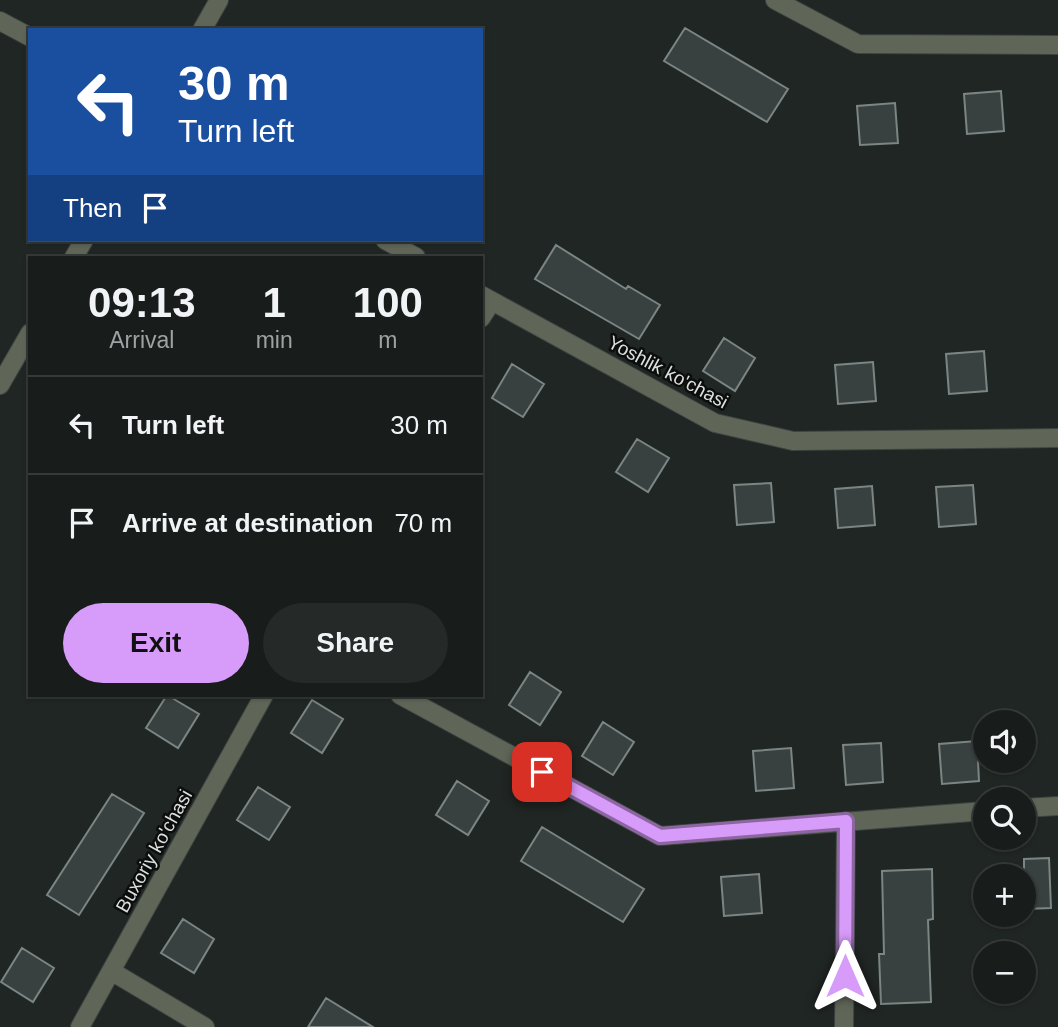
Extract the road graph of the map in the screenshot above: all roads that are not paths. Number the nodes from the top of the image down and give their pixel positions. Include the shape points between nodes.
1 (219, 0) edge
2 (775, 0) edge
3 (0, 20) edge
4 (203, 28) edge
5 (28, 36) edge
6 (1058, 45) edge
7 (389, 242) edge
8 (414, 256) edge
9 (486, 298) edge
10 (28, 336) edge
11 (0, 385) edge
12 (1058, 438) edge
13 (263, 697) edge
14 (404, 697) edge
15 (1058, 806) edge
16 (1036, 807) edge
17 (973, 812) edge
18 (846, 821) junction
19 (111, 971) junction
20 (80, 1027) edge
21 (205, 1027) edge
22 (844, 1027) edge

1 - 4 street
2 - 6 street via 858,44
3 - 5 street
7 - 8 street
9 - 12 street, Yoshlik ko'chasi via 715,423 793,441
10 - 11 street
13 - 19 street, Buxoriy ko'chasi
14 - 18 street via 660,836
15 - 16 street
17 - 18 street
18 - 22 street
19 - 20 street, Buxoriy ko'chasi
19 - 21 street

